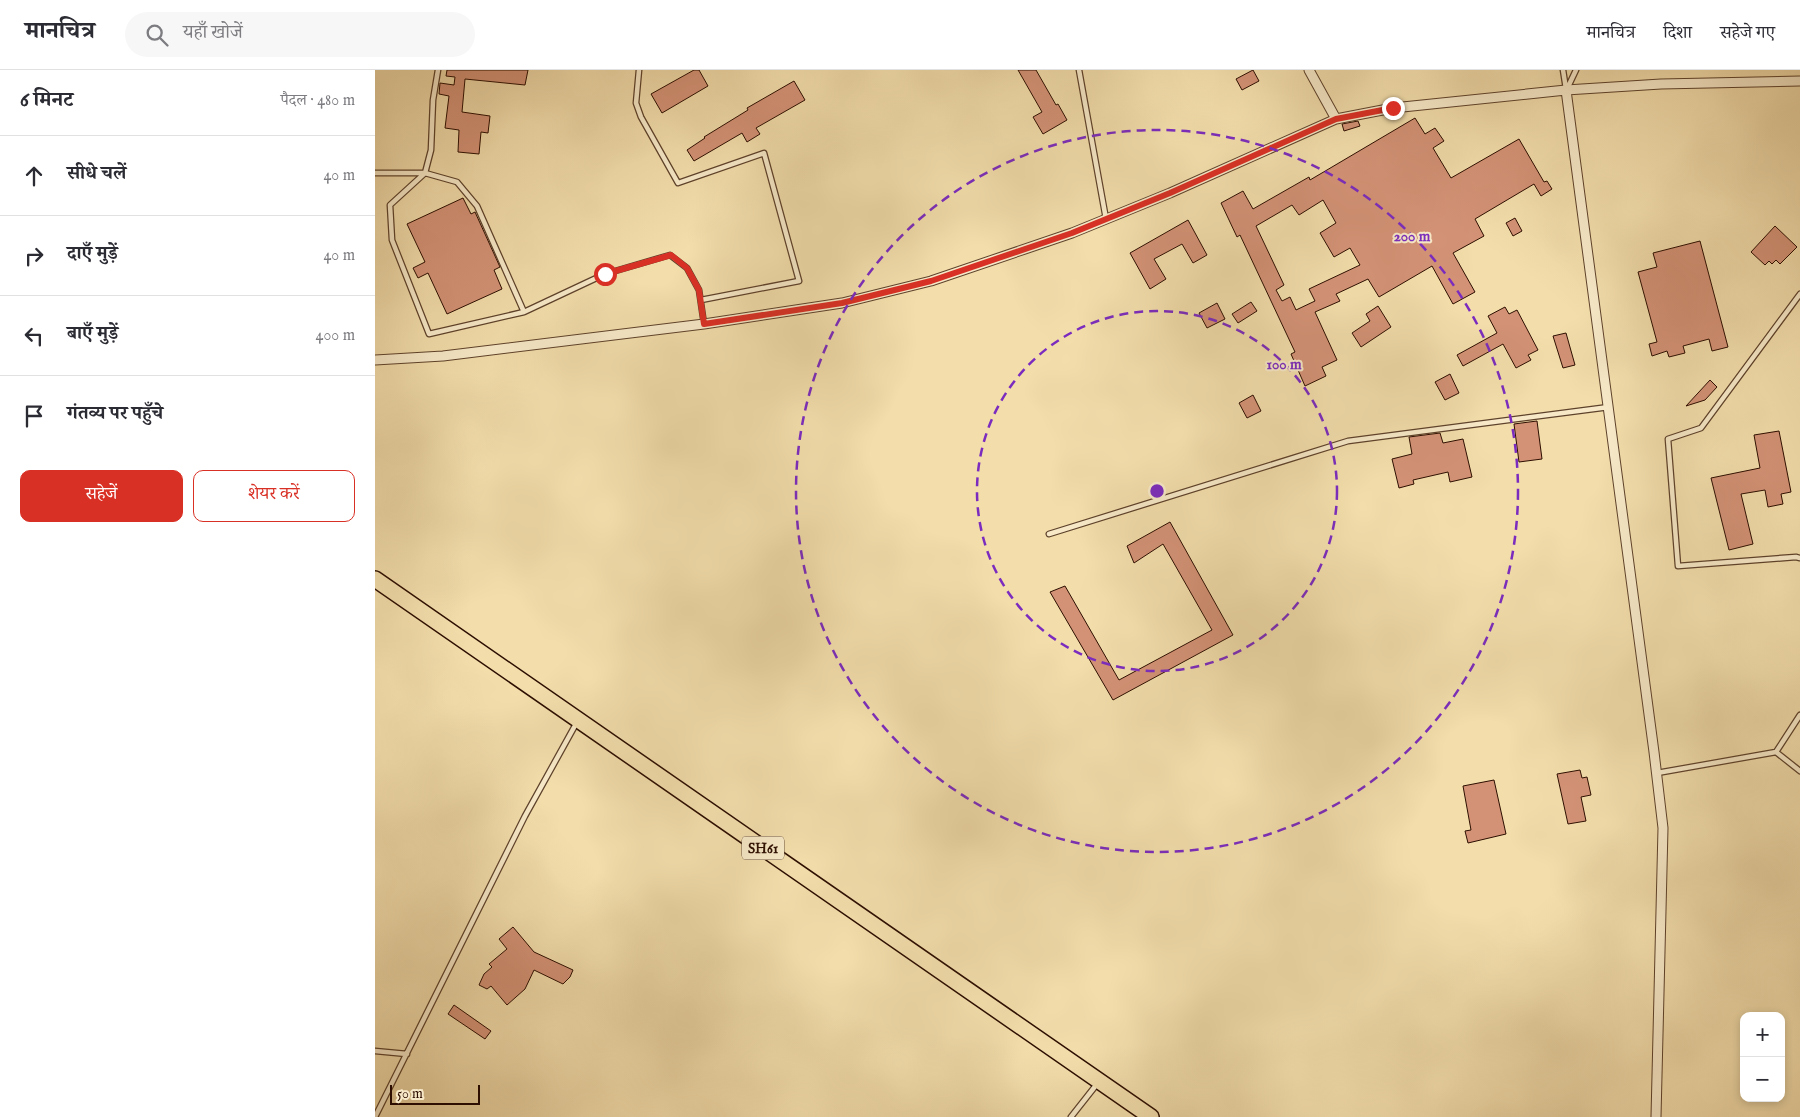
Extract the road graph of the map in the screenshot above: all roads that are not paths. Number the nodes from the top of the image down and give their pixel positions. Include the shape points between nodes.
1 (438, 70) edge
2 (639, 70) edge
3 (1079, 70) edge
4 (1309, 70) edge
5 (1563, 70) edge
6 (1576, 70) edge
7 (1800, 81) edge
8 (1566, 90) junction
9 (1336, 119) junction
10 (375, 173) edge
11 (425, 173) junction
12 (1106, 219) junction
13 (1800, 294) edge
14 (701, 300) junction
15 (524, 312) junction
16 (704, 324) junction
17 (375, 360) edge
18 (1609, 407) junction
19 (1049, 534) dead end
20 (1800, 558) edge
21 (375, 579) edge
22 (1800, 715) edge
23 (578, 720) junction
24 (1776, 752) junction
25 (1800, 771) edge
26 (1657, 773) junction
27 (375, 1051) edge
28 (407, 1054) junction
29 (1099, 1081) junction
30 (375, 1117) edge
31 (1071, 1117) edge
32 (1151, 1117) edge
33 (1656, 1117) edge

1 - 11 lane via 432,108 431,150
2 - 14 lane via 636,104 678,183 764,154 799,281
3 - 12 lane
4 - 9 street
5 - 8 lane
6 - 8 lane
7 - 8 street
8 - 9 street via 1393,108
8 - 18 street
9 - 12 street
10 - 11 lane
11 - 15 lane via 457,182 477,206
11 - 15 lane via 390,205 392,240 429,334
12 - 16 street via 931,281 842,303
13 - 20 lane via 1701,428 1668,439 1678,566
14 - 15 lane via 687,268 671,255 605,274
14 - 16 lane
16 - 17 street via 443,356
18 - 19 lane via 1348,441
18 - 26 street
21 - 23 main road, SH61
22 - 24 lane
23 - 28 lane via 525,816
23 - 29 main road, SH61
24 - 25 lane
24 - 26 lane
26 - 33 street via 1663,828
27 - 28 lane
28 - 30 lane
29 - 31 lane
29 - 32 main road, SH61

